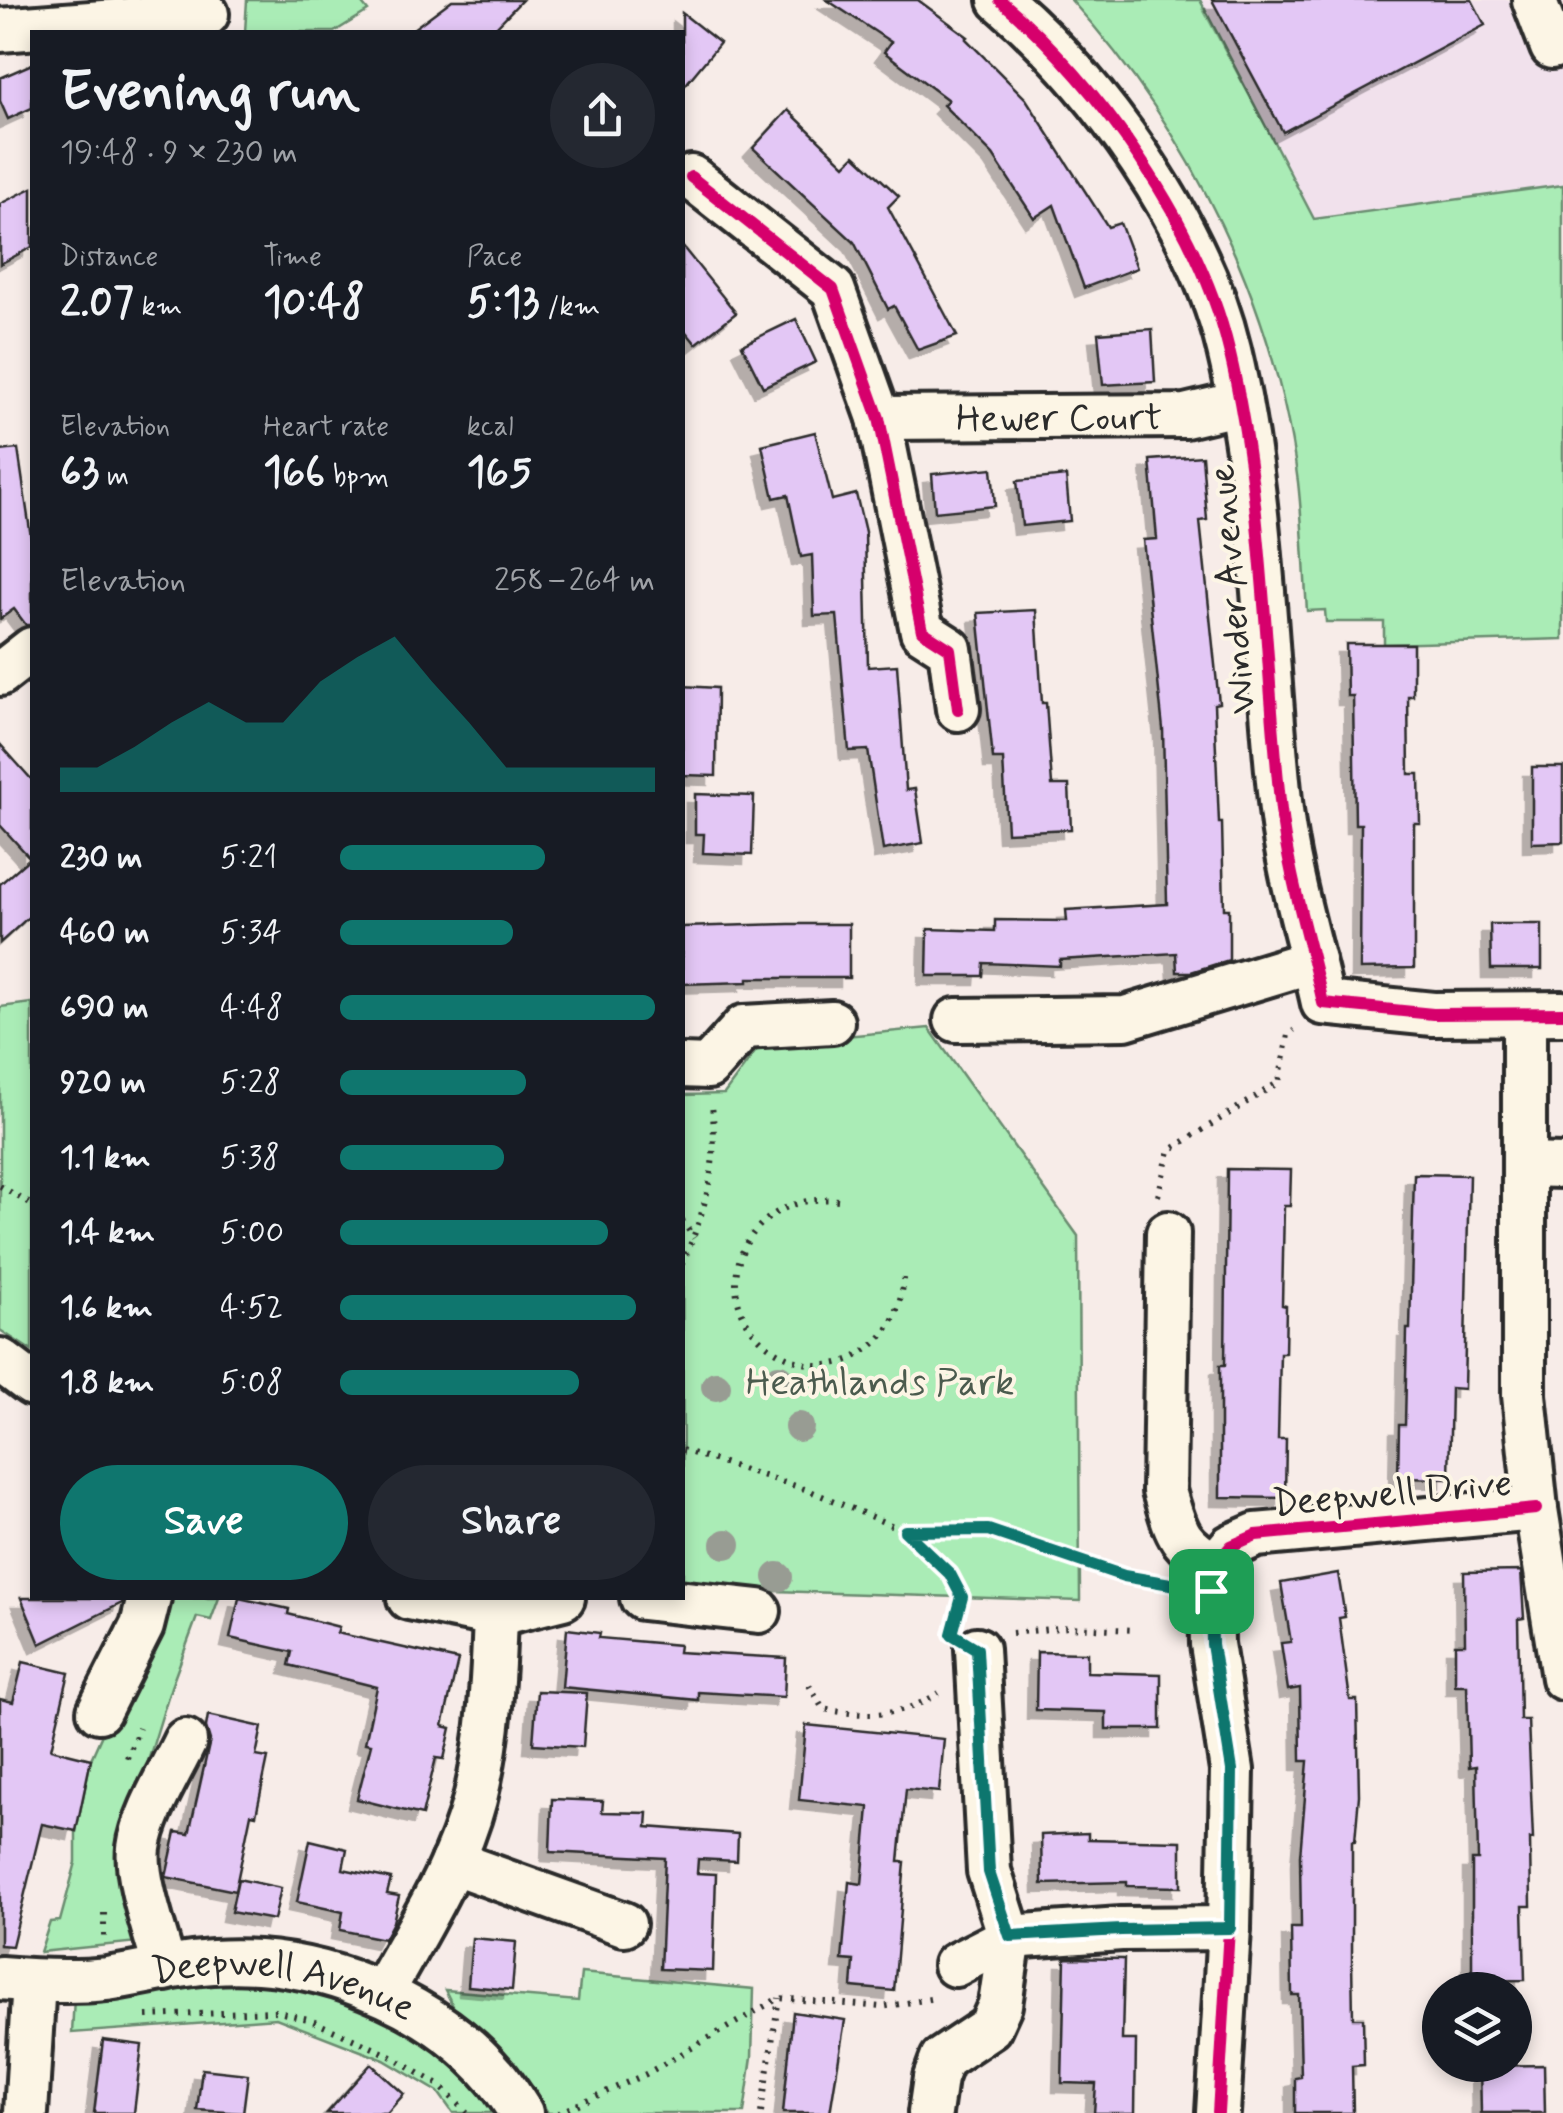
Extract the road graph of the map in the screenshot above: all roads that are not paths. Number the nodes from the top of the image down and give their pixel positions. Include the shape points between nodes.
1 (1000, 0) edge
2 (1534, 0) edge
3 (207, 15) edge
4 (0, 30) edge
5 (1552, 47) dead end
6 (691, 177) dead end
7 (1240, 404) junction
8 (878, 418) junction
9 (30, 651) edge
10 (0, 674) edge
11 (958, 709) dead end
12 (1314, 961) junction
13 (1544, 1014) edge
14 (956, 1020) dead end
15 (832, 1022) dead end
16 (695, 1066) edge
17 (1544, 1166) edge
18 (1168, 1234) dead end
19 (0, 1360) edge
20 (30, 1382) edge
21 (1536, 1509) junction
22 (1213, 1578) junction
23 (149, 1600) edge
24 (419, 1600) edge
25 (555, 1600) edge
26 (660, 1600) edge
27 (759, 1611) dead end
28 (495, 1615) junction
29 (977, 1649) road end
30 (1563, 1678) edge
31 (99, 1711) dead end
32 (185, 1742) dead end
33 (452, 1862) junction
34 (624, 1924) dead end
35 (1230, 1928) junction
36 (1010, 1936) junction
37 (955, 1965) road end
38 (164, 1969) junction
39 (17, 1979) edge
40 (382, 1993) junction
41 (26, 2113) edge
42 (522, 2113) edge
43 (930, 2113) edge
44 (1218, 2113) edge

1 - 7 street, Winder Avenue via 1071,68 1186,235 1229,348
2 - 5 street
3 - 4 street
6 - 8 street via 833,289
7 - 8 street, Hewer Court via 1185,416
7 - 12 street, Winder Avenue via 1282,815
8 - 11 street via 922,631 950,649
9 - 10 street
12 - 13 street, Winder Avenue via 1323,1003 1433,1014
12 - 14 street via 1125,1018
13 - 17 street
15 - 16 street via 744,1027
17 - 21 street via 1524,1395
18 - 22 street via 1164,1491 1188,1550
19 - 20 street
21 - 22 street, Deepwell Drive via 1256,1535 1231,1546
21 - 30 street
22 - 35 street via 1212,1644 1232,1770
23 - 31 street
24 - 28 street
25 - 28 street
26 - 27 street
28 - 33 street via 490,1724 474,1801
29 - 36 street via 989,1872
32 - 38 street via 139,1849
33 - 34 street
33 - 40 street
35 - 36 street
35 - 44 street
36 - 37 street
36 - 43 street via 1000,2005 990,2027 942,2060
38 - 39 street, Deepwell Avenue via 105,1979
38 - 40 street, Deepwell Avenue via 212,1962 280,1965 325,1972
39 - 41 street
40 - 42 street, Deepwell Avenue via 440,2028 494,2074

